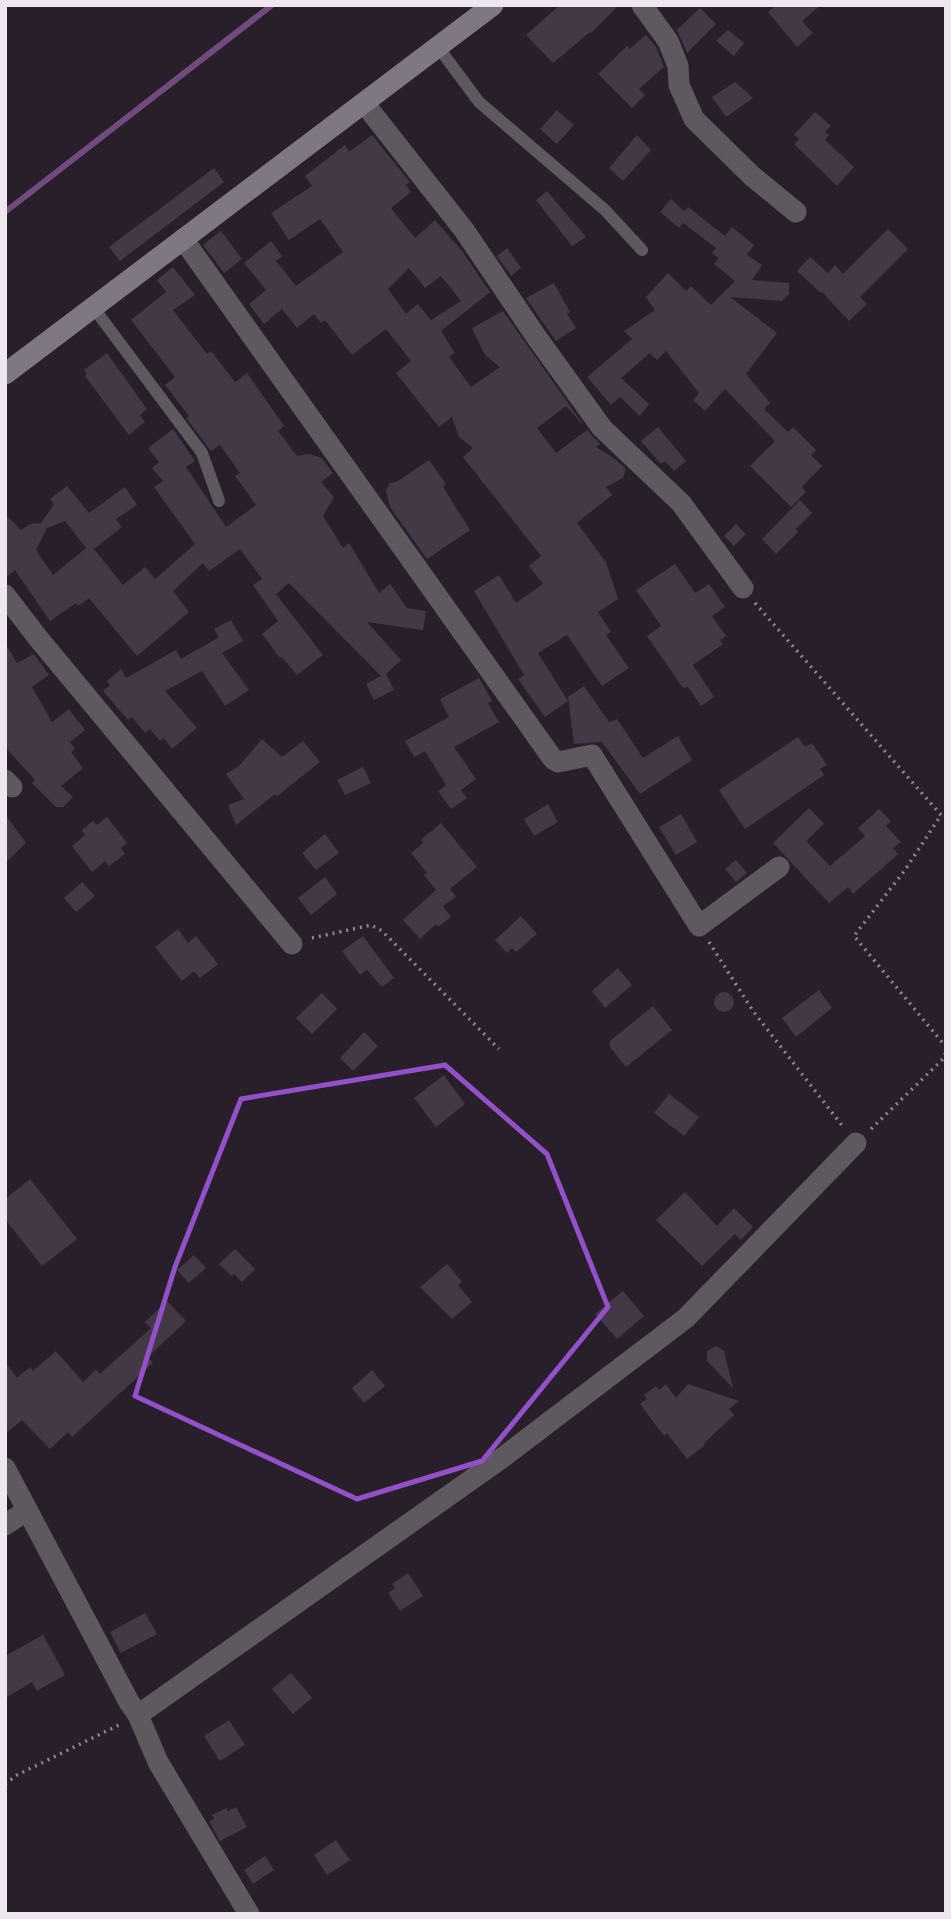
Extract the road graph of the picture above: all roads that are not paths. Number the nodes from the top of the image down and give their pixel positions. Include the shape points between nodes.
1 (493, 5) edge
2 (642, 5) edge
3 (438, 47) junction
4 (364, 103) junction
5 (796, 212) dead end
6 (183, 239) junction
7 (642, 250) dead end
8 (93, 307) junction
9 (5, 374) edge
10 (219, 501) dead end
11 (743, 588) road end
12 (5, 595) edge
13 (779, 867) dead end
14 (292, 944) road end
15 (856, 1143) road end
16 (5, 1468) edge
17 (26, 1511) junction
18 (5, 1525) edge
19 (138, 1715) junction
20 (248, 1914) edge

1 - 3 main road
2 - 5 street via 668,41 694,119
3 - 4 main road
3 - 7 lane via 479,102 605,211
4 - 6 main road
4 - 11 street via 464,230 603,428 681,503
6 - 8 main road
6 - 13 street via 553,759 566,762 592,755 699,926
8 - 9 main road
8 - 10 lane via 202,453
12 - 14 street
15 - 19 street via 686,1318 502,1458
16 - 17 street
17 - 18 street
17 - 19 street
19 - 20 street via 158,1762

